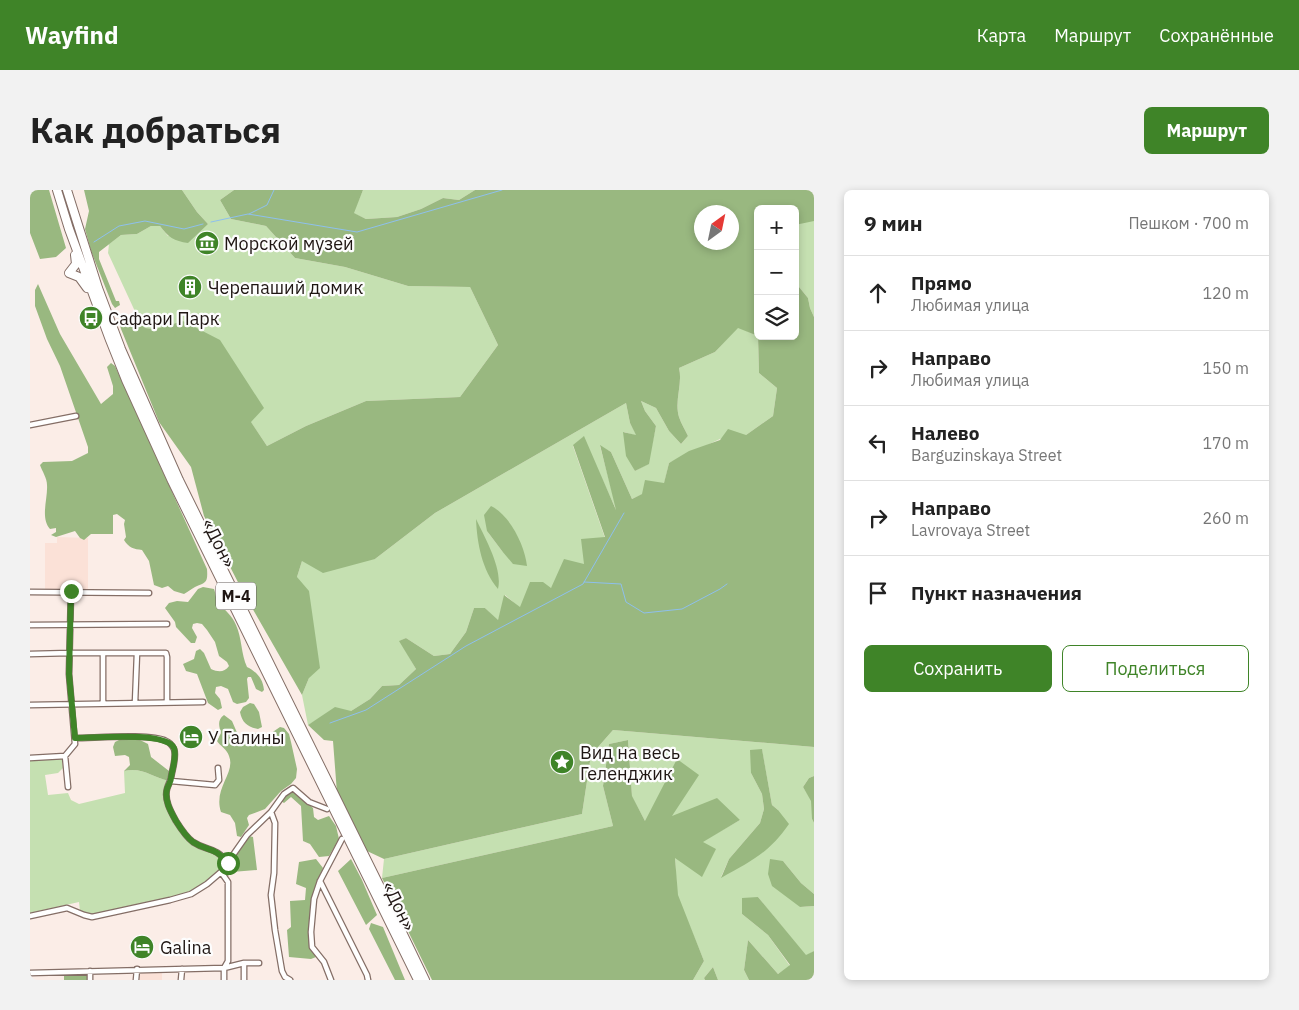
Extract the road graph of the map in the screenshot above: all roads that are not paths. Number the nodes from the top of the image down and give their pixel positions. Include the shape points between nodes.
1 (57, 190) edge
2 (67, 190) edge
3 (69, 229) junction
4 (94, 298) junction
5 (76, 416) dead end
6 (30, 425) edge
7 (71, 591) junction
8 (30, 592) edge
9 (149, 593) dead end
10 (70, 624) junction
11 (167, 624) dead end
12 (30, 625) edge
13 (70, 653) junction
14 (104, 653) junction
15 (137, 653) junction
16 (30, 654) edge
17 (167, 702) junction
18 (203, 702) dead end
19 (103, 703) junction
20 (135, 703) junction
21 (30, 705) edge
22 (72, 705) junction
23 (75, 738) junction
24 (65, 756) junction
25 (30, 758) edge
26 (218, 768) dead end
27 (171, 781) junction
28 (68, 787) dead end
29 (327, 809) dead end
30 (271, 812) junction
31 (342, 839) dead end
32 (228, 863) junction
33 (221, 872) junction
34 (320, 881) junction
35 (30, 916) edge
36 (244, 963) junction
37 (259, 963) dead end
38 (224, 968) junction
39 (137, 969) junction
40 (182, 969) junction
41 (90, 971) junction
42 (30, 973) edge
43 (47, 973) junction
44 (47, 980) edge
45 (90, 980) edge
46 (136, 980) edge
47 (181, 980) edge
48 (224, 980) edge
49 (244, 980) edge
50 (290, 980) edge
51 (331, 980) edge
52 (368, 980) edge
53 (418, 980) edge
54 (425, 980) edge

1 - 3 highway, «Дон» / М-4
2 - 54 highway, «Дон» / М-4 via 120,348 179,480
3 - 4 highway, «Дон» / М-4
3 - 4 highway via 76,259 69,273 82,280
4 - 53 highway, «Дон» / М-4 via 126,380 188,517
5 - 6 street
7 - 8 street
7 - 9 street
7 - 10 street
10 - 11 street
10 - 12 street
10 - 13 street
13 - 14 street
13 - 16 street
13 - 22 street
14 - 15 street
14 - 19 street
15 - 17 street via 166,653
15 - 20 street
17 - 18 street
17 - 20 street
19 - 20 street
19 - 22 street
21 - 22 street
22 - 23 street
23 - 24 street via 75,744
23 - 27 street via 165,740 175,751
24 - 25 street
24 - 28 street
26 - 27 street via 219,780 215,785
27 - 32 street via 167,802 183,831 192,841 220,853
29 - 30 street via 309,802 293,788 284,794
30 - 32 street via 247,835
30 - 50 street via 275,824 272,895 275,930 282,970
31 - 34 street
32 - 33 street
33 - 35 street via 191,894 170,900 92,917 67,908
33 - 38 street via 228,882 228,961
34 - 51 street via 314,900 312,947 324,962
34 - 52 street
36 - 37 street
36 - 38 street
36 - 49 street
38 - 40 street
38 - 48 street
39 - 40 street
39 - 41 street
39 - 46 street
40 - 47 street
41 - 43 street
41 - 45 street
42 - 43 street
43 - 44 street

